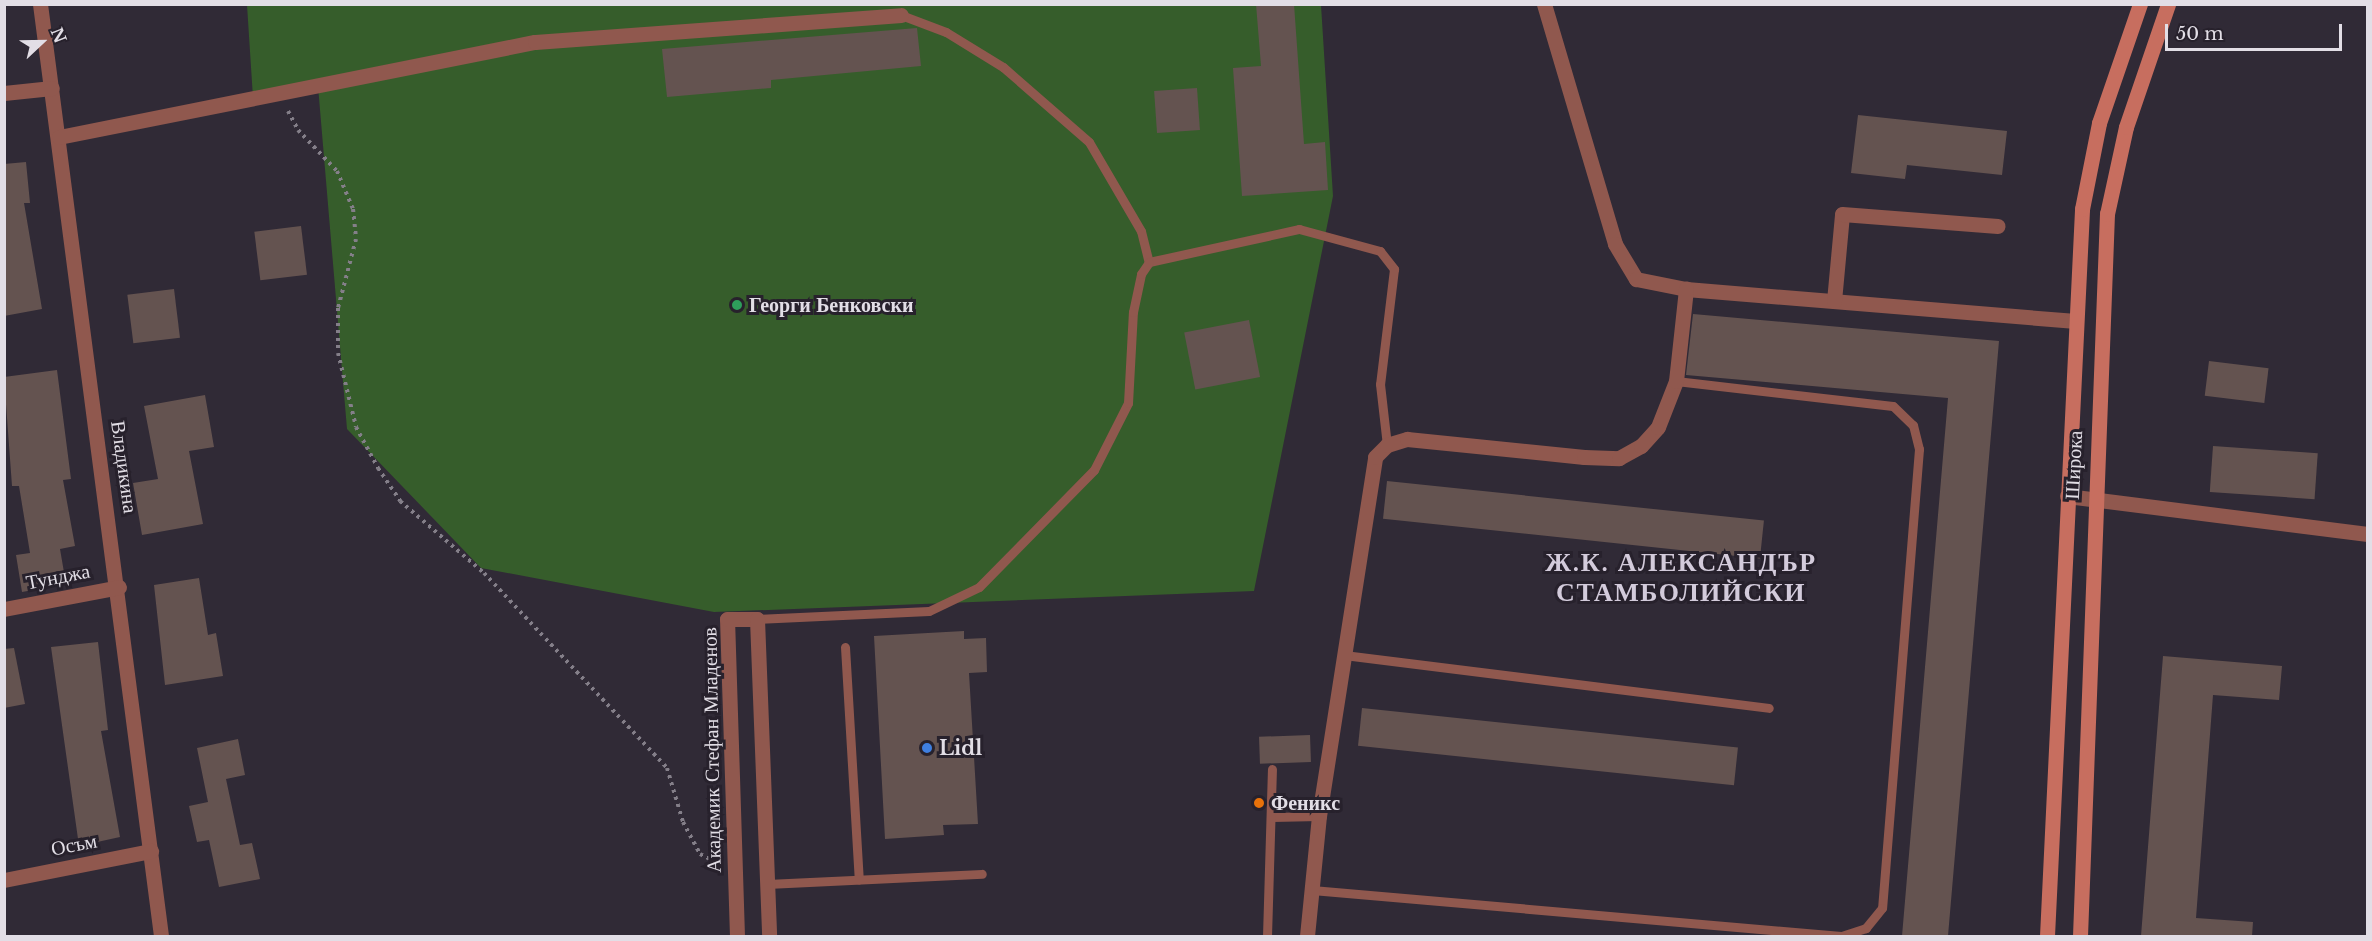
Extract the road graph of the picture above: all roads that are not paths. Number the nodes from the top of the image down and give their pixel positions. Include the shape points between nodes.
1 (40, 4) edge
2 (1544, 4) edge
3 (2140, 4) edge
4 (2168, 4) edge
5 (901, 15) joint
6 (52, 88) junction
7 (4, 93) edge
8 (59, 137) junction
9 (1998, 226) dead end
10 (1149, 262) junction
11 (1686, 289) junction
12 (1834, 301) junction
13 (2076, 321) junction
14 (1676, 381) junction
15 (1387, 445) junction
16 (2067, 496) junction
17 (2093, 499) junction
18 (2367, 534) edge
19 (119, 587) junction
20 (4, 609) edge
21 (757, 619) junction
22 (845, 647) dead end
23 (1344, 656) junction
24 (1768, 708) dead end
25 (1272, 769) dead end
26 (1320, 816) junction
27 (1272, 817) junction
28 (152, 851) junction
29 (982, 874) dead end
30 (4, 880) edge
31 (859, 880) junction
32 (767, 884) junction
33 (1312, 890) junction
34 (161, 936) edge
35 (737, 936) edge
36 (769, 936) edge
37 (1267, 936) edge
38 (1307, 936) edge
39 (1841, 936) edge
40 (2047, 936) edge
41 (2080, 936) edge

1 - 6 street, Владикина
2 - 11 street via 1615,244 1636,279
3 - 13 main road, Широка via 2099,123 2084,198
4 - 17 main road, Широка via 2126,126 2107,214
5 - 8 street via 534,42
5 - 10 lane via 946,32 1003,67 1089,142 1141,231
6 - 7 street
6 - 8 street, Владикина
8 - 19 street, Владикина
9 - 12 street via 1842,214
10 - 15 lane via 1299,229 1380,250 1394,269 1380,384
10 - 21 lane via 1141,274 1133,312 1128,403 1099,460 979,587 929,611
11 - 12 street
11 - 14 street
12 - 13 street
13 - 16 main road, Широка
14 - 15 street via 1658,427 1641,446 1619,458 1407,439
14 - 39 lane via 1893,406 1913,424 1919,449 1882,908 1866,928
15 - 23 street via 1375,457
16 - 17 street
16 - 40 main road, Широка
17 - 18 street
17 - 41 main road, Широка
19 - 20 street, Тунджа
19 - 28 street, Владикина
21 - 32 street
21 - 35 street, Академик Стефан Младенов via 727,619
22 - 31 lane
23 - 24 lane
23 - 26 street
25 - 27 lane
26 - 27 lane
26 - 33 street
27 - 37 lane
28 - 30 street, Осъм
28 - 34 street, Владикина
29 - 31 lane
31 - 32 lane
32 - 36 street
33 - 38 street
33 - 39 lane

